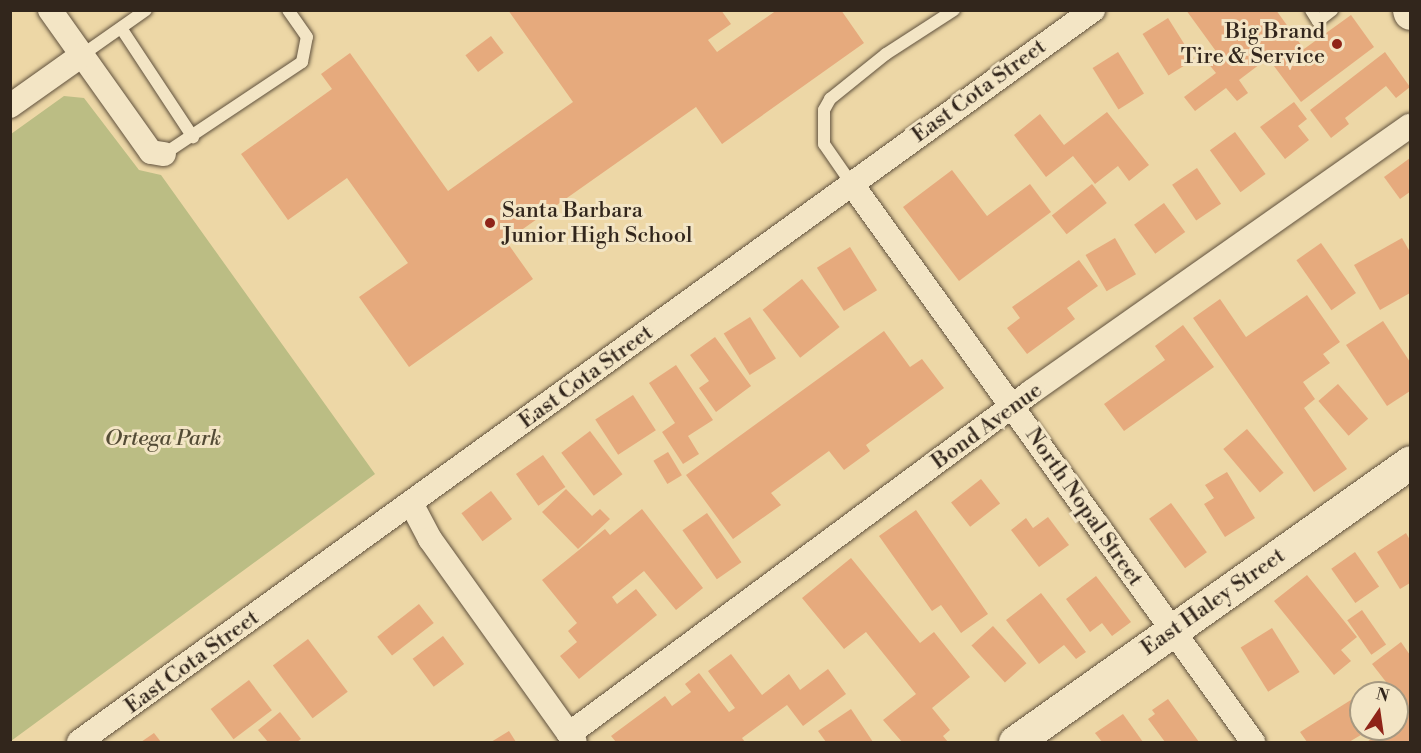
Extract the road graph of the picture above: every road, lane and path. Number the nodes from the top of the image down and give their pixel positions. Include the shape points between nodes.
1 (50, 10) edge
2 (147, 10) edge
3 (288, 10) edge
4 (954, 10) edge
5 (1093, 10) edge
6 (1311, 10) edge
7 (1332, 10) edge
8 (121, 28) junction
9 (82, 55) junction
10 (10, 106) edge
11 (1410, 126) edge
12 (194, 137) junction
13 (164, 154) joint
14 (851, 183) junction
15 (1014, 407) junction
16 (1410, 462) edge
17 (411, 503) junction
18 (1173, 629) junction
19 (567, 740) edge
20 (79, 742) edge
21 (1016, 742) edge
22 (1253, 742) edge

1 - 9 street
2 - 8 lane
3 - 12 lane via 307,37 302,62
4 - 14 lane via 886,54 830,99 824,110 824,144
5 - 14 street, East Cota Street
6 - 7 lane via 1318,21
8 - 9 lane
8 - 12 lane
9 - 10 street
9 - 13 street via 151,152
11 - 15 street, Bond Avenue
12 - 13 lane
14 - 15 street, North Nopal Street
14 - 17 street, East Cota Street
15 - 18 street, North Nopal Street
15 - 19 street, Bond Avenue
16 - 18 street, East Haley Street
17 - 19 street via 430,539
17 - 20 street, East Cota Street
18 - 21 street, East Haley Street
18 - 22 street, North Nopal Street

